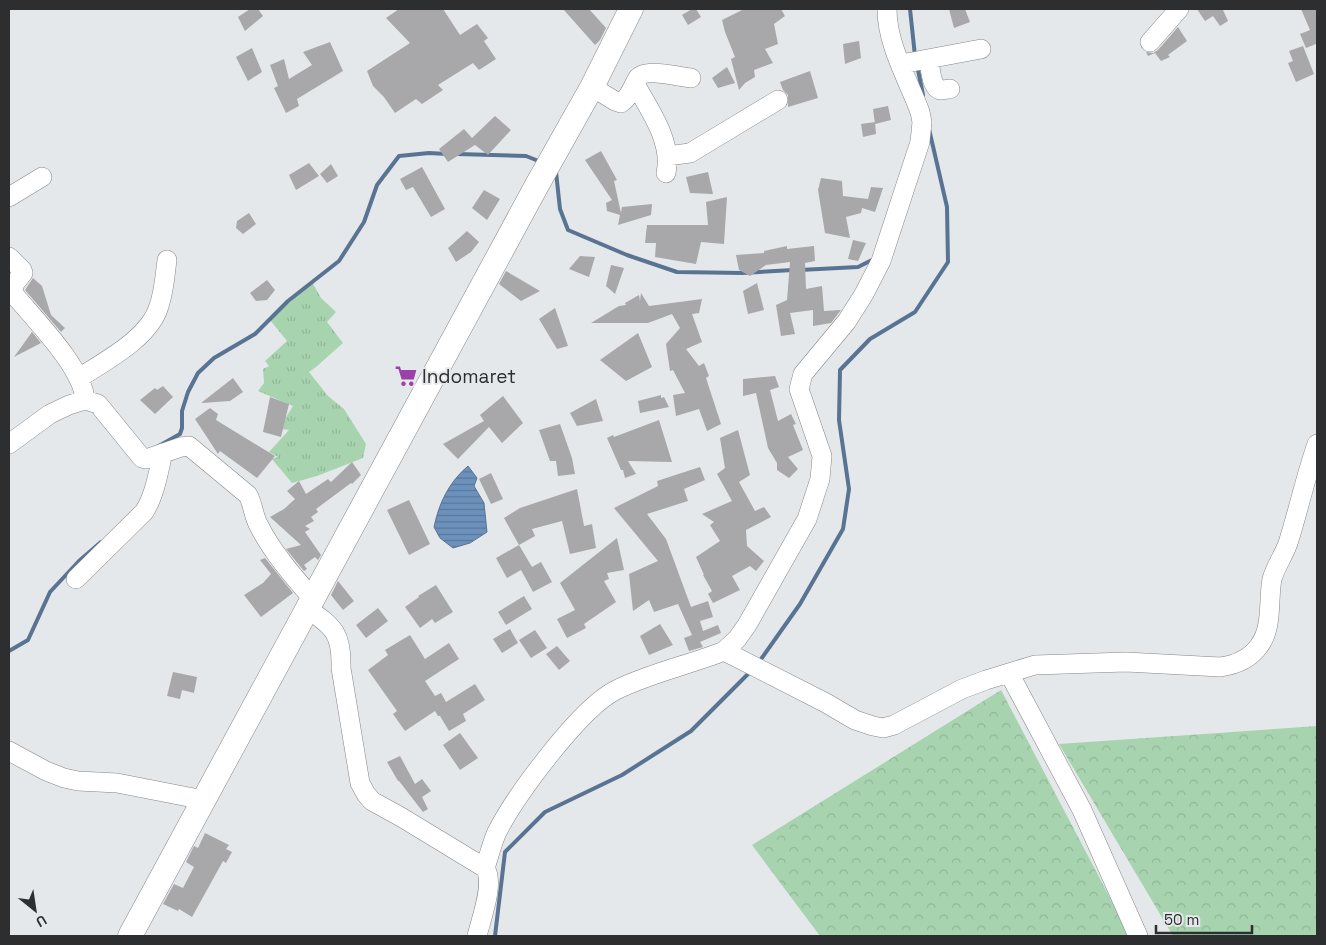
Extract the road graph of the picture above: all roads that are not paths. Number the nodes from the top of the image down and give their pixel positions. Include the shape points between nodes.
1 (631, 9) edge
2 (887, 9) edge
3 (1179, 9) edge
4 (1150, 42) dead end
5 (981, 49) dead end
6 (916, 61) junction
7 (690, 78) dead end
8 (635, 84) junction
9 (592, 87) junction
10 (950, 89) dead end
11 (778, 100) dead end
12 (42, 177) dead end
13 (9, 197) edge
14 (9, 257) edge
15 (167, 260) dead end
16 (79, 378) junction
17 (85, 400) junction
18 (9, 444) edge
19 (1317, 444) edge
20 (156, 456) junction
21 (76, 579) dead end
22 (310, 604) junction
23 (724, 651) junction
24 (1009, 673) junction
25 (9, 751) edge
26 (204, 800) junction
27 (485, 868) junction
28 (130, 936) edge
29 (477, 936) edge
30 (1138, 936) edge

1 - 9 main road
2 - 6 street via 890,30
3 - 4 street
5 - 6 street
6 - 10 street via 937,89
6 - 23 street via 922,122 920,142 881,261 847,321 804,374 799,389 822,456 820,479 807,519 747,625
7 - 8 street via 652,72 641,75
8 - 9 street via 621,103
8 - 11 street via 664,140 667,164
9 - 22 main road
12 - 13 street
14 - 16 street via 24,273 12,292
15 - 16 street via 159,307 145,331
16 - 17 street
17 - 18 street via 50,414
17 - 20 street via 98,404 139,455
19 - 24 street via 1289,541 1276,566 1264,637 1245,660 1220,667 1126,662 1051,663
20 - 21 street via 153,494 144,512
20 - 22 street via 189,446 248,495 262,532
22 - 26 main road
22 - 27 street via 338,637 360,783 366,794 372,801
23 - 24 street via 855,720 884,728 962,689
23 - 27 street via 615,690 591,709 514,803 496,834
24 - 30 street via 1082,810
25 - 26 street via 46,771 78,782 117,783
26 - 28 main road
27 - 29 street via 489,881

